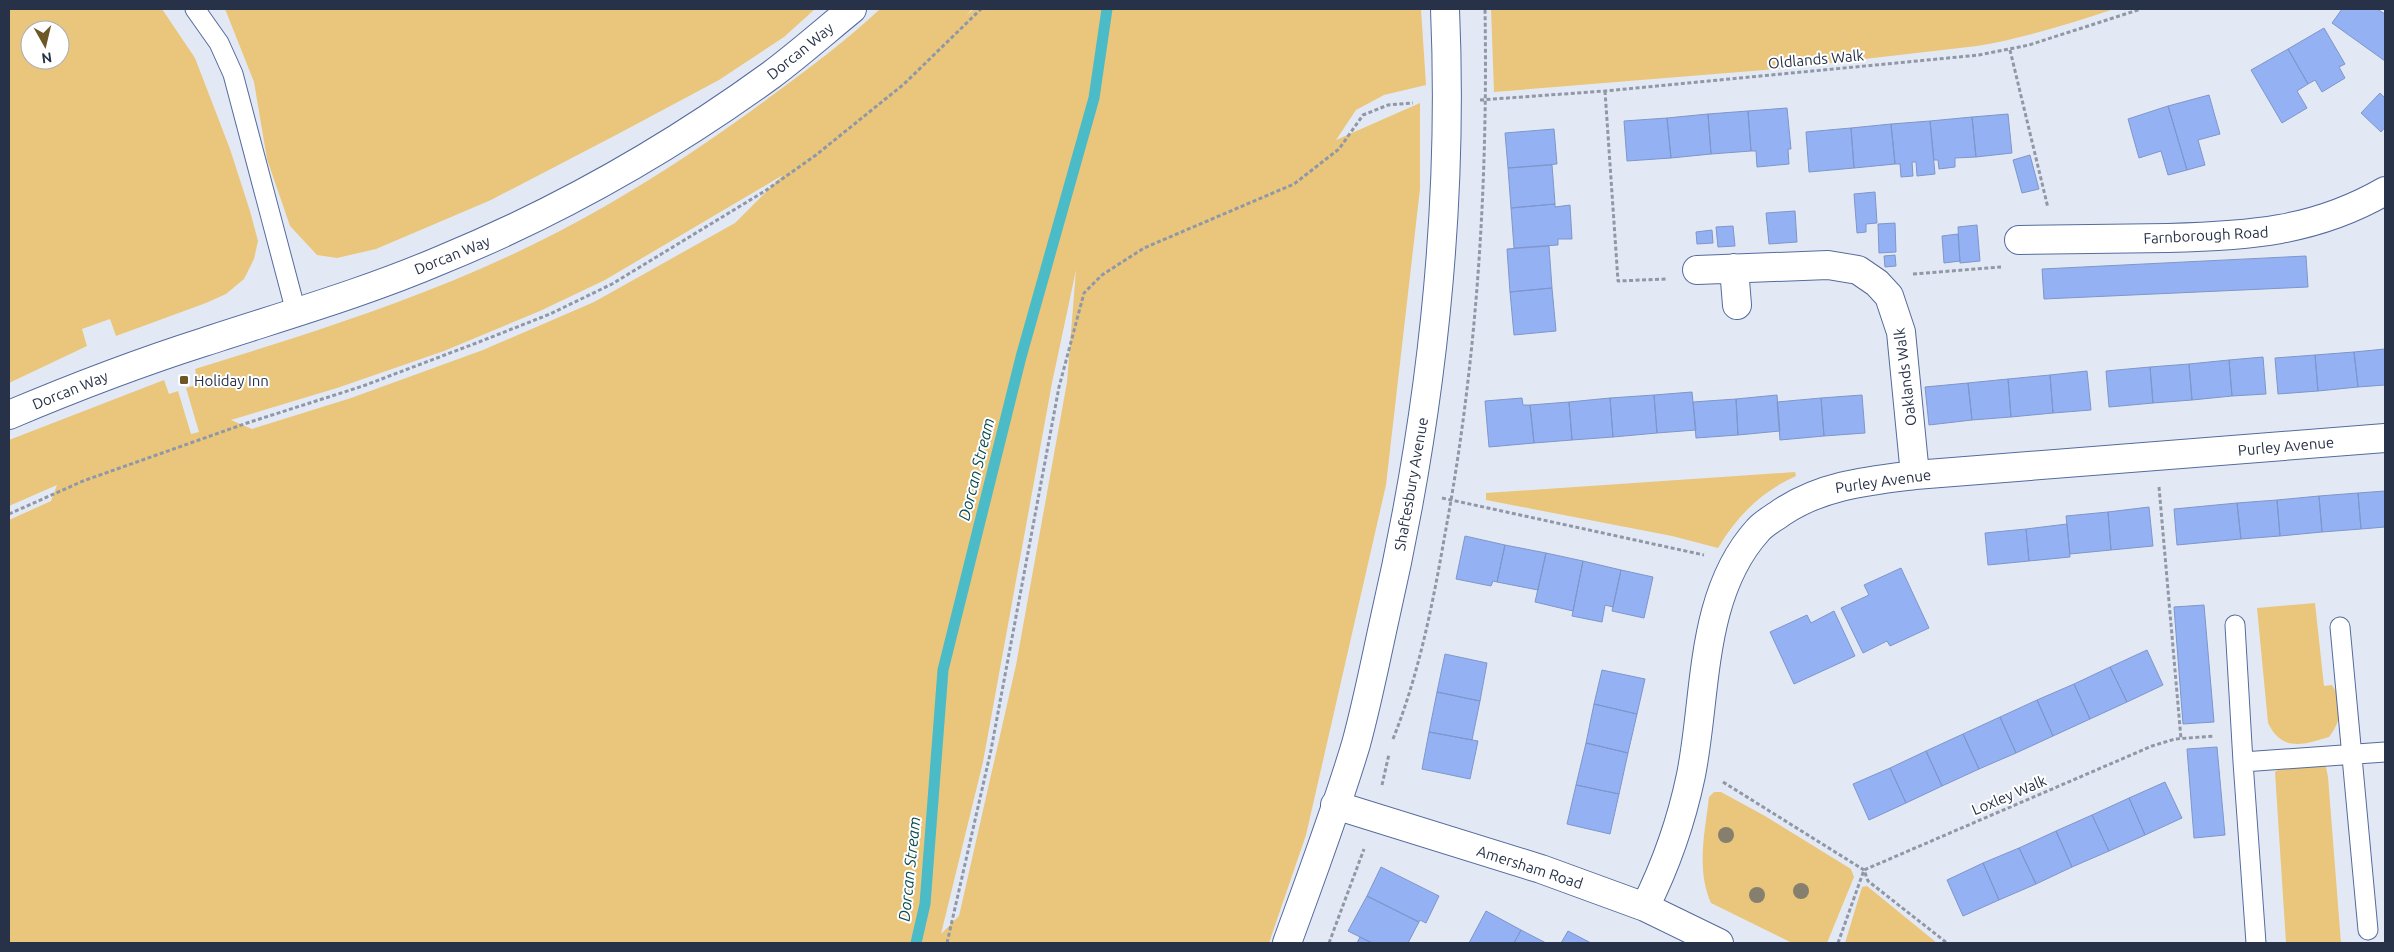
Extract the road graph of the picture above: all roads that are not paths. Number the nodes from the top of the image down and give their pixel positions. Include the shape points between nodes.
1 (195, 9) edge
2 (852, 9) edge
3 (1445, 9) edge
4 (2385, 191) edge
5 (2019, 240) road end
6 (1734, 268) junction
7 (1696, 270) road end
8 (1737, 305) dead end
9 (296, 312) junction
10 (9, 415) edge
11 (2385, 438) edge
12 (1915, 475) junction
13 (2235, 624) dead end
14 (2340, 626) dead end
15 (2385, 752) edge
16 (2353, 755) junction
17 (2243, 762) junction
18 (1335, 805) junction
19 (1645, 907) junction
20 (2368, 930) dead end
21 (1287, 943) edge
22 (1720, 943) edge
23 (2256, 943) edge

1 - 9 lane via 219,43 233,74
2 - 9 street, Dorcan Way via 771,75 628,168 571,200 439,261
3 - 18 street, Shaftesbury Avenue via 1444,201 1428,386 1412,492 1360,728
4 - 5 street, Farnborough Road via 2342,213 2279,231 2237,236
6 - 7 street, Oaklands Walk
6 - 8 street
6 - 12 street, Oaklands Walk via 1828,266 1858,270 1889,296 1901,332
9 - 10 street, Dorcan Way via 124,369
11 - 12 street, Purley Avenue
12 - 19 street, Purley Avenue via 1849,483 1814,494 1758,530 1733,567 1722,592 1714,624 1682,814 1665,868
13 - 17 lane
14 - 16 lane
15 - 16 lane
16 - 17 lane
16 - 20 lane
17 - 23 lane
18 - 19 street, Amersham Road via 1541,869
18 - 21 street, Shaftesbury Avenue
19 - 22 street, Amersham Road

